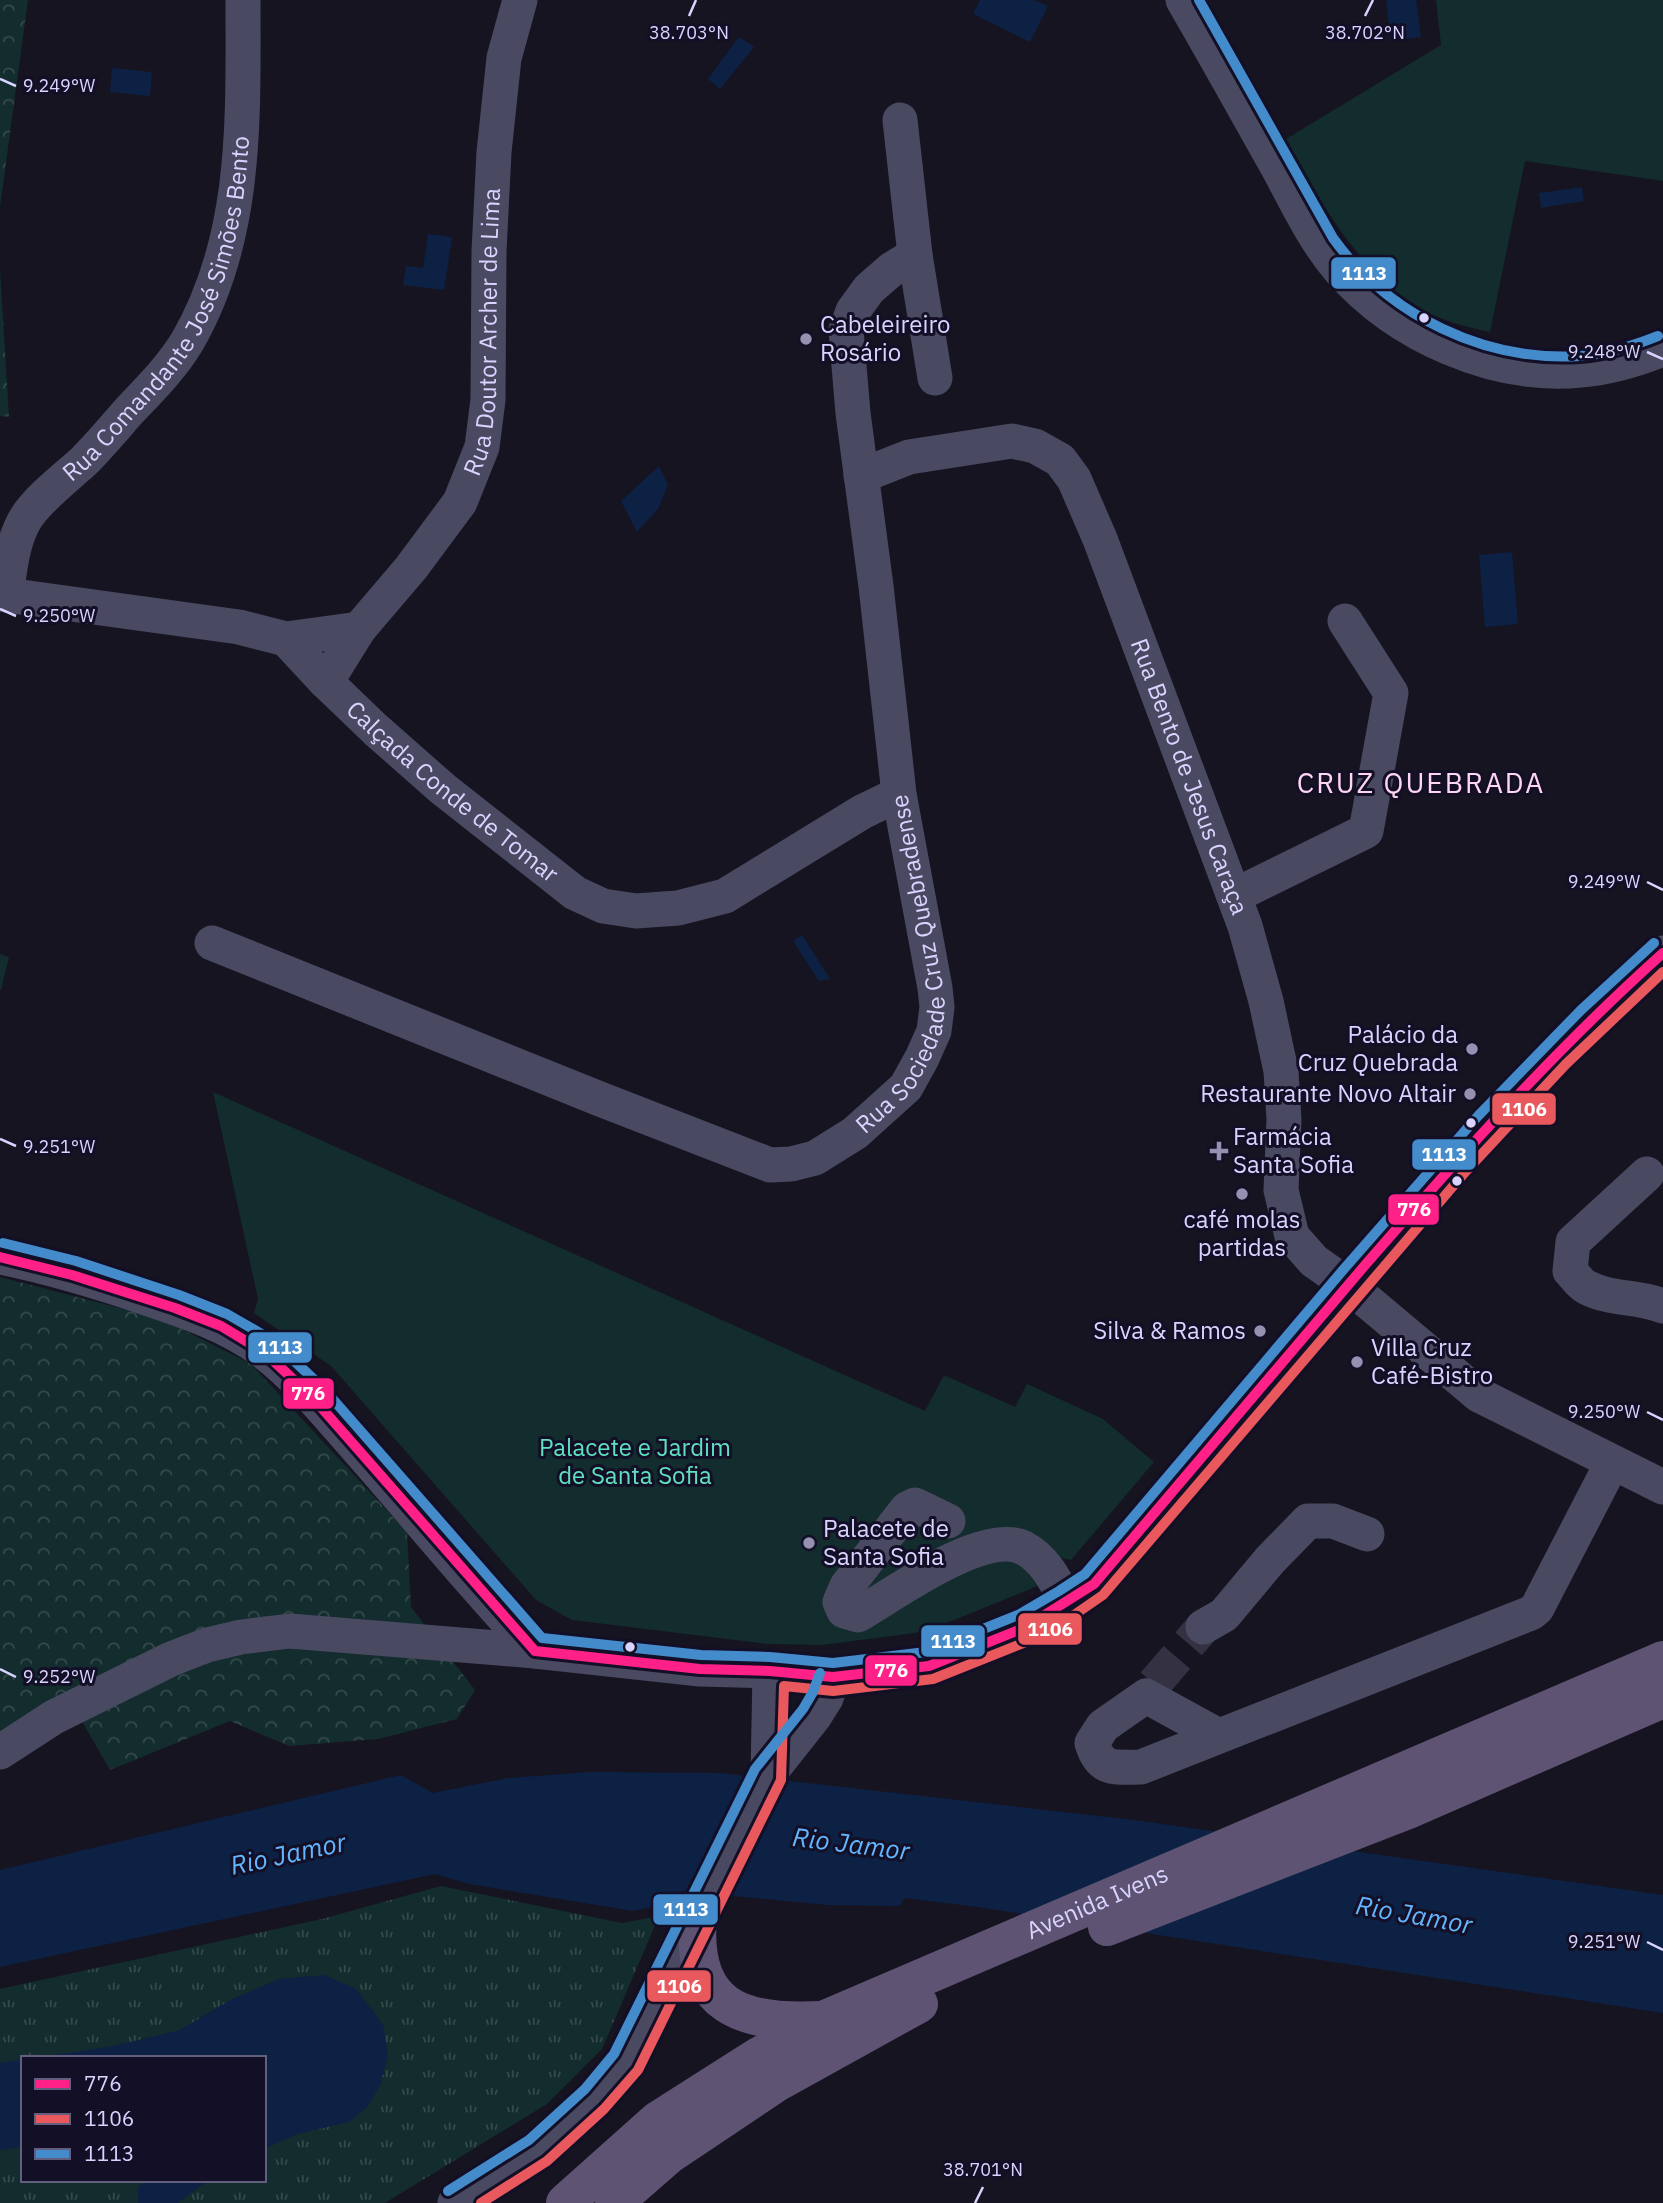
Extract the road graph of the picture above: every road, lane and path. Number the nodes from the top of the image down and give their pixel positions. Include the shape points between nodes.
1 (243, 0) edge
2 (520, 0) edge
3 (1183, 0) edge
4 (900, 120) dead end
5 (915, 255) junction
6 (1663, 349) edge
7 (935, 378) dead end
8 (861, 476) junction
9 (3, 595) edge
10 (1345, 621) dead end
11 (359, 629) junction
12 (286, 639) junction
13 (326, 682) junction
14 (899, 794) junction
15 (1234, 896) junction
16 (212, 943) dead end
17 (1663, 953) edge
18 (1647, 1174) dead end
19 (0, 1257) edge
20 (1348, 1285) junction
21 (1663, 1306) edge
22 (1612, 1463) junction
23 (1663, 1487) edge
24 (948, 1521) dead end
25 (1367, 1534) dead end
26 (1067, 1603) junction
27 (1203, 1627) tunnel mouth
28 (535, 1651) junction
29 (1663, 1660) edge
30 (770, 1671) junction
31 (833, 1677) junction
32 (1663, 1699) edge
33 (1219, 1736) junction
34 (0, 1752) edge
35 (768, 1775) junction
36 (698, 1917) junction
37 (823, 2020) junction
38 (454, 2203) edge
39 (565, 2203) edge
40 (614, 2203) edge

1 - 9 street, Rua Comandante José Simões Bento via 244,103 237,191 229,238 210,296 186,343 159,380 27,517 17,537
2 - 11 street, Rua Doutor Archer de Lima via 504,58 494,152 488,400 482,447 460,502
3 - 6 street via 1311,228 1340,269 1372,301 1413,329 1499,364 1582,370
4 - 5 street
5 - 7 street
5 - 8 street, Rua Sociedade Cruz Quebradense via 869,289 846,330
8 - 14 street, Rua Sociedade Cruz Quebradense
8 - 15 street, Rua Bento de Jesus Caraça via 909,457 1012,441 1035,446 1060,460 1074,479 1100,539
9 - 12 street via 239,627
10 - 15 street via 1391,693 1366,831
11 - 12 street
11 - 13 street, Rua Doutor Archer de Lima
12 - 13 street, Calçada Conde de Tomar
13 - 14 street, Calçada Conde de Tomar via 434,781 539,867 603,906 636,911 678,908 724,896
14 - 16 street, Rua Sociedade Cruz Quebradense via 935,988 934,1031 906,1087 882,1110 836,1146 791,1164 770,1166 707,1142
15 - 20 street, Rua Bento de Jesus Caraça via 1266,1000 1281,1071 1281,1189 1292,1236 1314,1261
17 - 20 street via 1539,1070
18 - 21 street via 1573,1242 1570,1271 1586,1287
19 - 28 street via 172,1307 223,1327 263,1352 292,1376
20 - 22 street, Rua Bento de Jesus Caraça via 1479,1395
20 - 26 street via 1094,1584
22 - 23 street, Rua Bento de Jesus Caraça
22 - 33 street via 1531,1613
24 - 26 street via 915,1505 907,1508 847,1586 840,1602 844,1611 858,1615 962,1554 994,1544 1013,1544 1035,1555 1048,1568
25 - 27 street via 1333,1521 1308,1521 1224,1615
26 - 31 street via 1024,1628 929,1666
28 - 30 street via 700,1669
28 - 34 street via 290,1631 241,1637 171,1659 54,1717
29 - 37 main road, Avenida Ivens
30 - 31 street
30 - 35 street
31 - 35 street via 814,1717
32 - 40 main road, Avenida Ivens via 1408,1810 911,2007 778,2082 669,2155
33 - 33 street via 1150,1690 1103,1726 1092,1743 1097,1758 1110,1767 1142,1767
35 - 36 street
36 - 37 main road via 696,1940 703,1976 723,2002 759,2018
36 - 38 street via 626,2062 595,2099 538,2151
37 - 39 main road, Avenida Ivens via 658,2120

